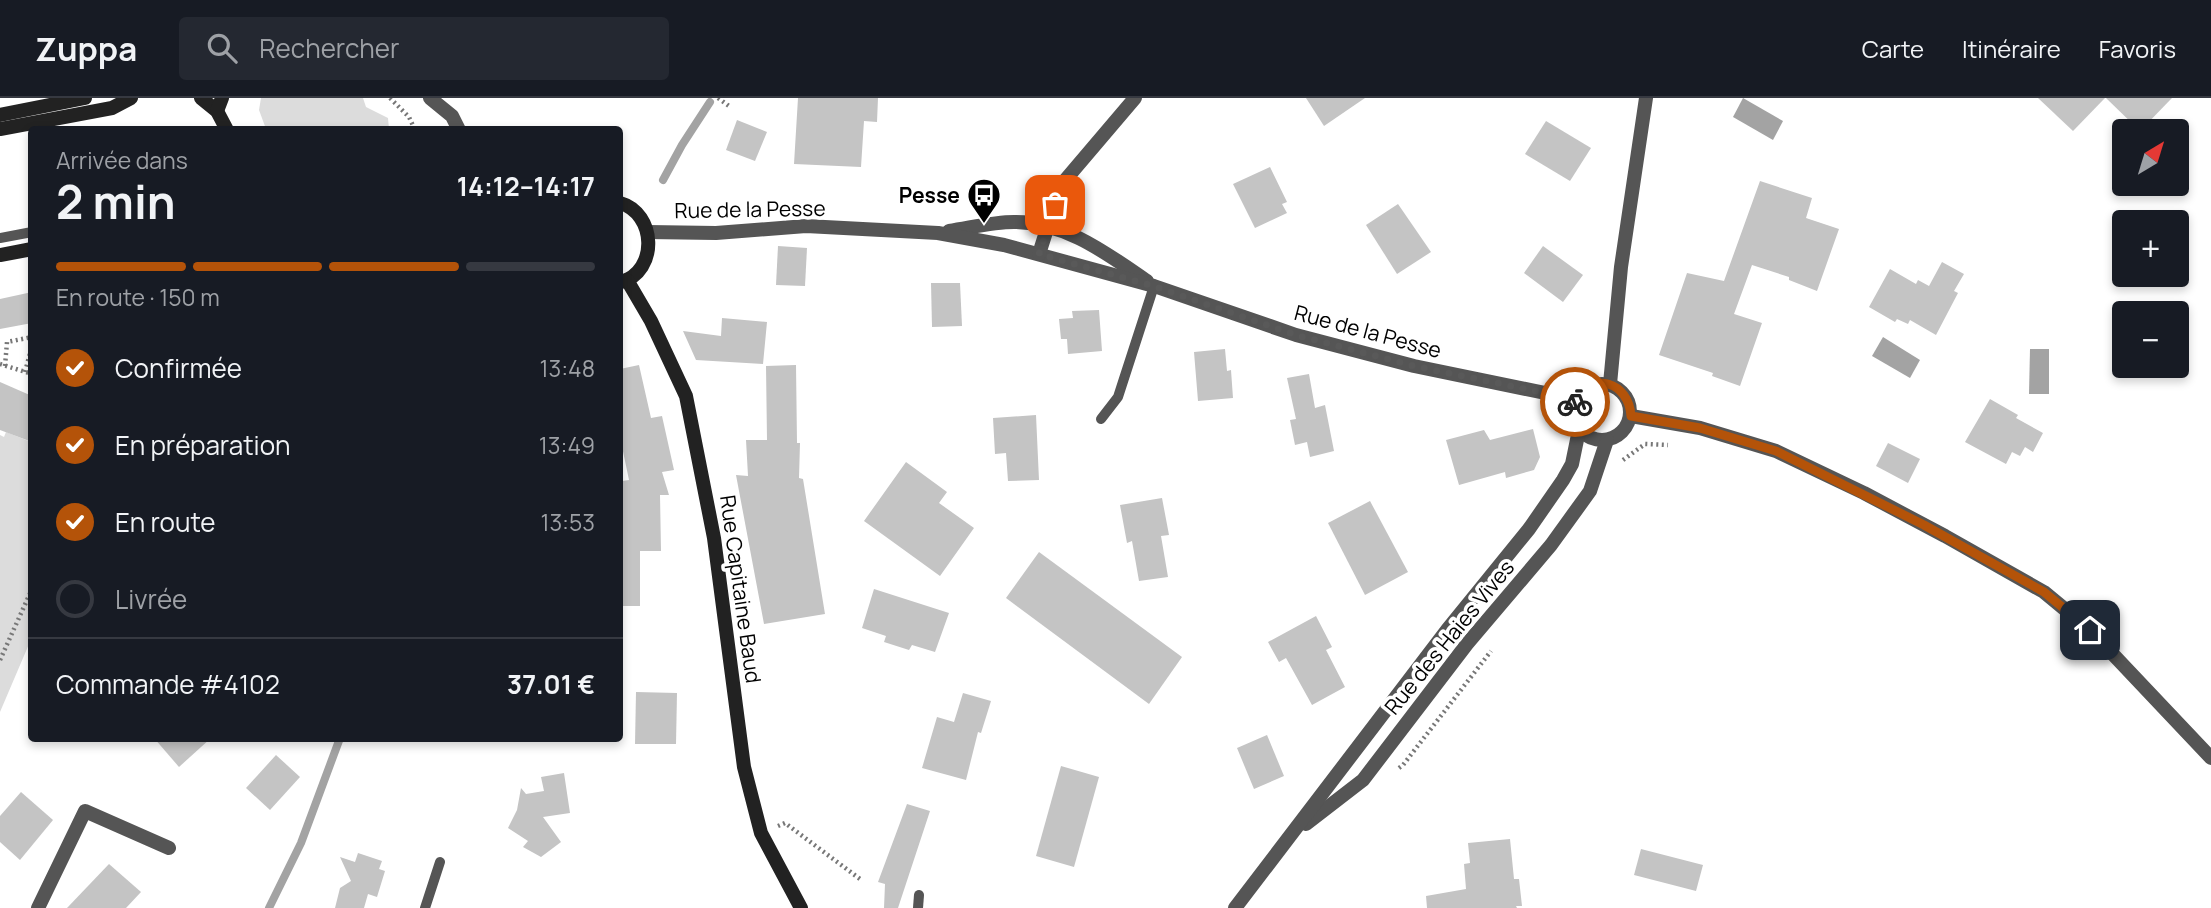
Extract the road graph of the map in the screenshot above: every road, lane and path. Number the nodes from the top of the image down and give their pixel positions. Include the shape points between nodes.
1 (85, 98) edge
2 (131, 98) edge
3 (201, 98) edge
4 (390, 98) edge
5 (718, 98) edge
6 (1135, 98) edge
7 (1646, 98) edge
8 (436, 99) edge
9 (220, 105) edge
10 (729, 106) dead end
11 (0, 115) edge
12 (226, 126) edge
13 (413, 126) edge
14 (457, 126) edge
15 (0, 129) edge
16 (623, 204) edge
17 (1048, 226) junction
18 (648, 232) junction
19 (28, 233) edge
20 (938, 233) junction
21 (0, 238) edge
22 (28, 250) edge
23 (1039, 254) junction
24 (0, 255) edge
25 (623, 281) edge
26 (1153, 286) junction
27 (28, 338) edge
28 (3, 365) edge
29 (28, 373) edge
30 (1610, 384) junction
31 (1575, 402) junction
32 (1631, 416) junction
33 (1101, 419) dead end
34 (1579, 430) junction
35 (1607, 440) junction
36 (28, 598) edge
37 (0, 660) edge
38 (2211, 758) edge
39 (761, 833) junction
40 (1291, 835) junction
41 (169, 848) dead end
42 (440, 862) dead end
43 (860, 879) dead end
44 (919, 895) dead end
45 (38, 908) edge
46 (425, 908) edge
47 (801, 908) edge
48 (918, 908) edge
49 (1235, 908) edge

1 - 11 main road
2 - 15 main road via 112,108
3 - 9 main road
4 - 13 path
5 - 10 path
6 - 17 street via 1061,185
7 - 30 street via 1621,267
8 - 14 street
9 - 12 main road
16 - 18 main road via 641,216
17 - 20 street, Rue de la Pesse via 1014,222
17 - 23 street
17 - 26 street, Rue de la Pesse via 1092,243
18 - 20 street, Rue de la Pesse via 806,226
18 - 25 main road, Rue Capitaine Baud via 649,250 642,268
19 - 21 lane
20 - 23 street, Rue de la Pesse
22 - 24 main road
23 - 26 street, Rue de la Pesse
25 - 39 main road, Rue Capitaine Baud via 651,321 687,396 714,538 744,767
26 - 31 street, Rue de la Pesse via 1296,335
26 - 33 lane via 1118,397
27 - 28 path via 7,342
28 - 29 path
30 - 31 street via 1593,385
30 - 32 street via 1626,396
31 - 34 street
32 - 35 street via 1626,429
32 - 38 street via 1700,428 1776,451 1887,505 2044,592 2090,630
34 - 35 street
34 - 40 street, Rue des Haies Vives via 1572,464 1529,529
35 - 40 street, Rue des Haies Vives via 1590,491 1569,521 1363,780
36 - 37 path
39 - 43 path via 785,823
39 - 47 main road, Rue Capitaine Baud
40 - 49 street, Rue des Haies Vives
41 - 45 street via 85,811
42 - 46 lane
44 - 48 lane

